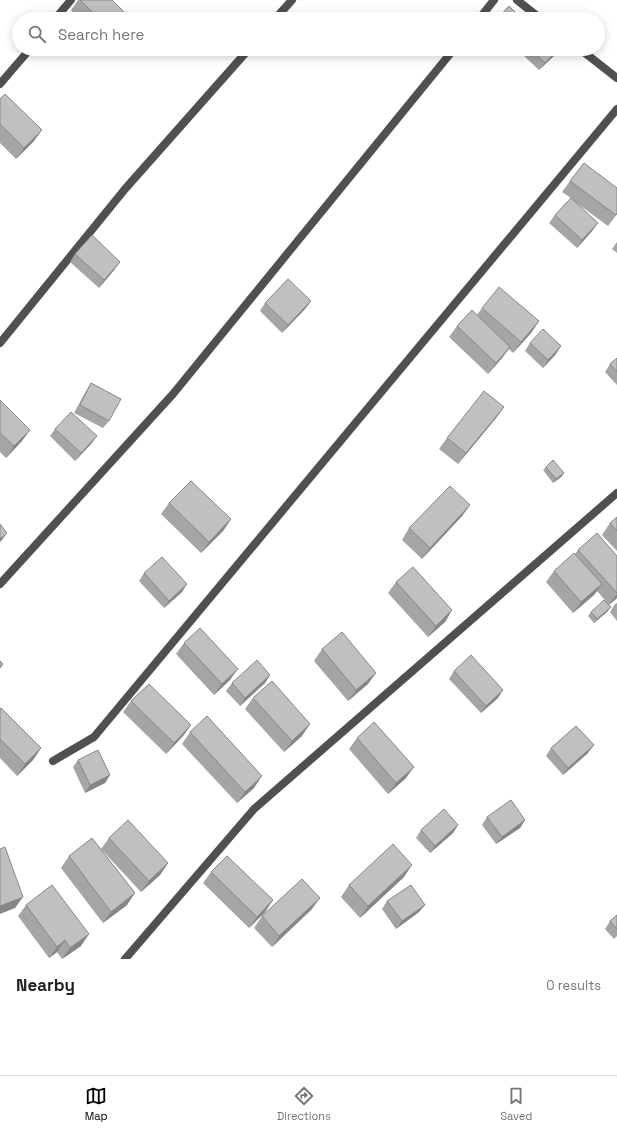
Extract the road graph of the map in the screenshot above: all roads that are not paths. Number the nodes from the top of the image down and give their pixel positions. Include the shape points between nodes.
1 (71, 0) edge
2 (292, 0) edge
3 (494, 0) edge
4 (517, 0) edge
5 (61, 12) edge
6 (281, 12) edge
7 (485, 12) edge
8 (532, 12) edge
9 (24, 56) edge
10 (243, 56) edge
11 (448, 56) edge
12 (589, 56) edge
13 (617, 78) edge
14 (0, 84) edge
15 (617, 109) edge
16 (0, 343) edge
17 (616, 494) edge
18 (0, 584) edge
19 (53, 761) dead end
20 (125, 959) edge

1 - 5 street
2 - 6 street
3 - 7 street
4 - 8 street
9 - 14 street
10 - 16 street via 125,189
11 - 18 street via 173,394
12 - 13 street
15 - 19 street via 94,737
17 - 20 street via 254,809

